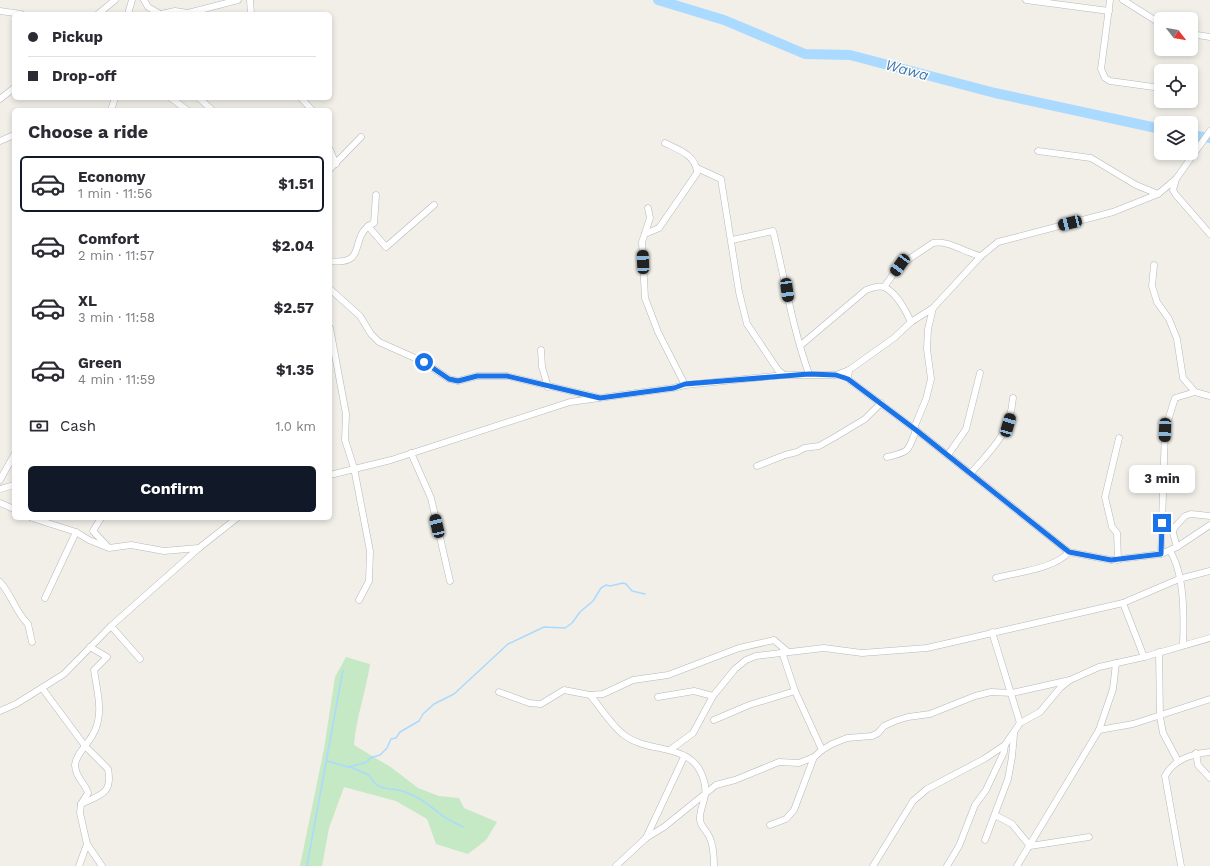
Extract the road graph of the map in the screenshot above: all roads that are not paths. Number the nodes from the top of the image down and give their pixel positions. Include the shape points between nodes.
1 (115, 0) edge
2 (132, 0) edge
3 (144, 0) edge
4 (238, 0) edge
5 (250, 0) edge
6 (1026, 0) edge
7 (1110, 0) edge
8 (1123, 0) edge
9 (0, 11) edge
10 (1109, 11) junction
11 (100, 12) edge
12 (129, 12) edge
13 (157, 12) edge
14 (170, 12) edge
15 (182, 12) edge
16 (192, 12) edge
17 (251, 12) edge
18 (12, 13) edge
19 (1154, 20) edge
20 (1198, 35) edge
21 (1210, 37) edge
22 (1154, 87) edge
23 (12, 90) edge
24 (0, 99) edge
25 (174, 100) edge
26 (201, 100) edge
27 (303, 100) edge
28 (184, 108) edge
29 (209, 108) edge
30 (310, 108) edge
31 (1209, 132) edge
32 (12, 135) edge
33 (361, 137) dead end
34 (0, 141) edge
35 (665, 143) dead end
36 (1038, 151) dead end
37 (332, 155) edge
38 (336, 164) junction
39 (332, 167) edge
40 (697, 168) junction
41 (1176, 180) junction
42 (1158, 194) junction
43 (376, 195) dead end
44 (434, 205) dead end
45 (648, 208) dead end
46 (368, 226) junction
47 (645, 234) junction
48 (1210, 234) edge
49 (732, 240) junction
50 (981, 256) junction
51 (332, 261) edge
52 (1154, 264) dead end
53 (884, 287) junction
54 (332, 291) edge
55 (933, 308) junction
56 (911, 322) junction
57 (332, 343) edge
58 (801, 345) junction
59 (541, 350) dead end
60 (848, 370) junction
61 (980, 373) dead end
62 (809, 374) junction
63 (784, 375) junction
64 (836, 375) junction
65 (848, 379) junction
66 (685, 384) junction
67 (548, 387) junction
68 (1195, 392) junction
69 (1210, 396) edge
70 (600, 398) junction
71 (1013, 398) dead end
72 (881, 403) junction
73 (915, 429) junction
74 (1119, 438) dead end
75 (410, 453) junction
76 (948, 455) junction
77 (887, 457) dead end
78 (12, 459) edge
79 (757, 466) dead end
80 (354, 468) junction
81 (971, 473) junction
82 (332, 474) edge
83 (0, 480) edge
84 (12, 486) edge
85 (0, 488) edge
86 (0, 503) edge
87 (12, 508) edge
88 (1210, 516) edge
89 (38, 520) edge
90 (99, 520) edge
91 (234, 520) edge
92 (1210, 525) edge
93 (76, 532) junction
94 (109, 548) junction
95 (199, 548) junction
96 (1177, 548) junction
97 (180, 550) junction
98 (1170, 551) junction
99 (1069, 552) junction
100 (1161, 554) junction
101 (191, 555) junction
102 (1118, 560) junction
103 (1210, 571) edge
104 (996, 578) dead end
105 (1179, 580) junction
106 (450, 581) dead end
107 (0, 582) edge
108 (45, 598) dead end
109 (359, 600) dead end
110 (1123, 603) junction
111 (111, 626) junction
112 (992, 632) junction
113 (1210, 638) edge
114 (32, 642) dead end
115 (1183, 645) junction
116 (90, 647) junction
117 (785, 651) junction
118 (1159, 652) junction
119 (1144, 657) junction
120 (140, 659) dead end
121 (1116, 663) junction
122 (1070, 680) junction
123 (42, 688) junction
124 (795, 691) junction
125 (499, 692) dead end
126 (1012, 693) junction
127 (590, 695) junction
128 (713, 696) junction
129 (658, 697) dead end
130 (1210, 699) edge
131 (0, 711) edge
132 (1160, 716) junction
133 (714, 720) dead end
134 (1020, 723) junction
135 (1099, 730) junction
136 (1014, 734) junction
137 (1005, 745) junction
138 (85, 746) junction
139 (670, 750) junction
140 (822, 750) junction
141 (1210, 752) edge
142 (1196, 753) junction
143 (684, 756) junction
144 (814, 757) junction
145 (1178, 761) junction
146 (1210, 778) edge
147 (706, 792) junction
148 (81, 804) junction
149 (995, 815) junction
150 (770, 825) dead end
151 (1090, 837) dead end
152 (646, 838) junction
153 (985, 840) dead end
154 (87, 844) junction
155 (1030, 846) junction
156 (79, 866) edge
157 (102, 866) edge
158 (616, 866) edge
159 (714, 866) edge
160 (873, 866) edge
161 (947, 866) edge
162 (1017, 866) edge
163 (1181, 866) edge

1 - 11 street
2 - 12 street
3 - 13 street
4 - 16 street
5 - 17 street
6 - 10 street
7 - 10 street
8 - 19 street
9 - 18 street
10 - 22 street via 1102,69 1105,78 1110,81
14 - 15 street
20 - 21 street
23 - 24 street
25 - 28 street
26 - 29 street
27 - 30 street
31 - 41 street
32 - 34 street
33 - 38 street
35 - 40 street via 687,154
36 - 42 street via 1091,158 1136,185
37 - 38 street
38 - 39 street
40 - 47 street via 697,174 667,218 659,228
40 - 49 street via 721,179
41 - 42 street
41 - 48 street via 1173,190 1176,195
42 - 50 street via 1113,212 998,242
43 - 46 street via 374,223
44 - 46 street via 386,247
45 - 47 street via 650,218
46 - 51 street via 362,232 351,260
47 - 66 street via 642,242 645,298 658,332
49 - 58 street via 773,231 792,322
49 - 63 street via 739,292 747,324
50 - 53 street via 950,244 934,243 900,265
50 - 55 street
52 - 68 street via 1152,286 1156,302 1169,319 1177,339 1183,378
53 - 56 street via 905,310
53 - 58 street via 876,286 866,290
54 - 67 street via 360,316 379,342 424,362 449,379 458,381 477,376 507,376
55 - 56 street
55 - 73 street via 927,349 931,379
56 - 60 street via 894,338
57 - 80 street via 346,414 345,440
58 - 62 street
59 - 67 street via 542,367
60 - 64 street
60 - 65 street
61 - 76 street via 966,429
62 - 63 street
62 - 64 street
63 - 66 street
64 - 65 street
65 - 72 street
66 - 70 street via 674,388
67 - 70 street
68 - 69 street
68 - 100 street via 1175,398 1165,430
70 - 75 street via 570,402
71 - 81 street via 1008,425 999,441
72 - 73 street
72 - 79 street via 865,419 819,446 804,448
73 - 76 street
73 - 77 street via 910,447 905,453
74 - 102 street via 1105,496 1112,527 1117,533
75 - 80 street
75 - 106 street via 431,498
76 - 81 street
78 - 83 street
80 - 82 street
80 - 109 street via 370,551 369,581
81 - 99 street
84 - 85 street
86 - 87 street
88 - 96 street via 1185,516 1174,528
89 - 93 street
90 - 94 street via 93,531
91 - 95 street
92 - 96 street
93 - 94 street
93 - 108 street
94 - 97 street via 131,545 164,551
95 - 97 street
95 - 101 street
96 - 98 street
97 - 101 street
98 - 100 street
98 - 105 street
99 - 102 street
99 - 104 street via 1051,564
100 - 102 street
101 - 111 street
103 - 105 street
105 - 110 street
105 - 115 street via 1184,611
107 - 114 street via 6,588 22,619 28,624
110 - 112 street
110 - 119 street
111 - 116 street
111 - 120 street
112 - 117 street via 927,648 862,653 824,648
112 - 126 street
113 - 115 street
115 - 118 street
116 - 123 street via 64,674
116 - 138 street via 107,657 94,670 101,704 93,735
117 - 124 street
117 - 127 street via 774,640 739,648 668,674 633,680 603,694
117 - 128 street via 746,660 735,669
118 - 119 street
118 - 132 street
119 - 121 street
121 - 122 street via 1099,667
121 - 135 street via 1113,689
122 - 126 street
122 - 134 street via 1040,712
123 - 131 street
123 - 138 street
124 - 133 street via 749,705
124 - 140 street
125 - 127 street via 529,704 541,704 564,690
126 - 134 street
126 - 140 street via 991,692 975,696 930,714 895,721 872,736 848,738
127 - 139 street via 624,735 643,745
128 - 129 street via 694,691
128 - 139 street via 693,733
130 - 132 street
132 - 135 street
132 - 145 street via 1163,733
134 - 136 street
135 - 155 street
136 - 137 street
136 - 149 street via 1008,779
137 - 160 street via 927,789 913,801
137 - 161 street via 986,790 976,805 959,846
138 - 148 street via 75,765 88,793
138 - 148 street via 108,769 109,786 106,792
139 - 143 street
140 - 144 street
141 - 142 street
142 - 145 street
142 - 146 street via 1198,765
143 - 147 street via 699,767
143 - 152 street
144 - 147 street via 799,763 779,762 736,780 716,785
144 - 150 street via 794,810 786,819
145 - 163 street via 1169,768 1165,776
147 - 152 street via 664,827
147 - 159 street via 700,819 710,837
148 - 154 street via 80,813
149 - 153 street via 990,822
149 - 155 street via 1012,824
151 - 155 street
152 - 158 street
154 - 156 street
154 - 157 street
155 - 162 street

